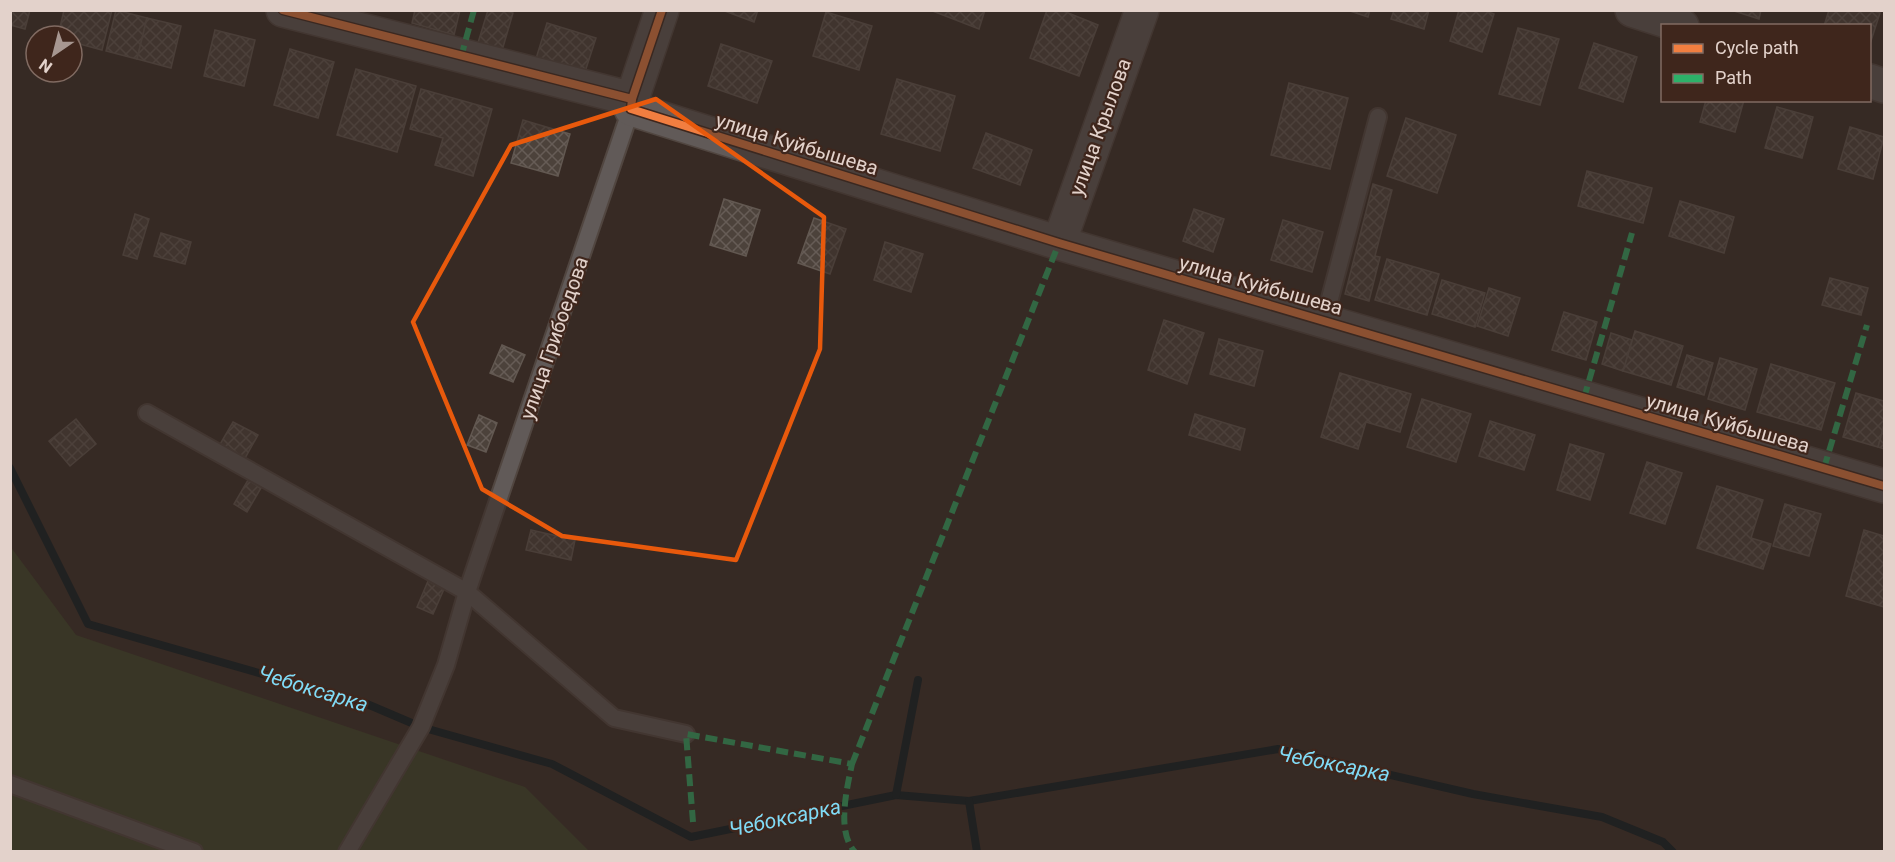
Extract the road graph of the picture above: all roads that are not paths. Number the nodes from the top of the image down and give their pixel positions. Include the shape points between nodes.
1 (283, 10) edge
2 (662, 10) edge
3 (1142, 10) edge
4 (1632, 10) edge
5 (1676, 24) edge
6 (632, 104) junction
7 (1378, 117) dead end
8 (1059, 243) junction
9 (1324, 321) junction
10 (147, 413) dead end
11 (1884, 486) edge
12 (467, 592) junction
13 (686, 734) dead end
14 (10, 784) edge
15 (194, 852) edge
16 (347, 852) edge

1 - 6 street, улица Куйбышева
2 - 6 street, улица Грибоедова
3 - 8 street, улица Крылова
4 - 5 street
6 - 8 street, улица Куйбышева
6 - 12 lane, улица Грибоедова
7 - 9 lane
8 - 9 street, улица Куйбышева
9 - 11 street, улица Куйбышева
10 - 12 lane
12 - 13 lane via 614,718
12 - 16 lane, улица Грибоедова via 446,665 421,727
14 - 15 lane

